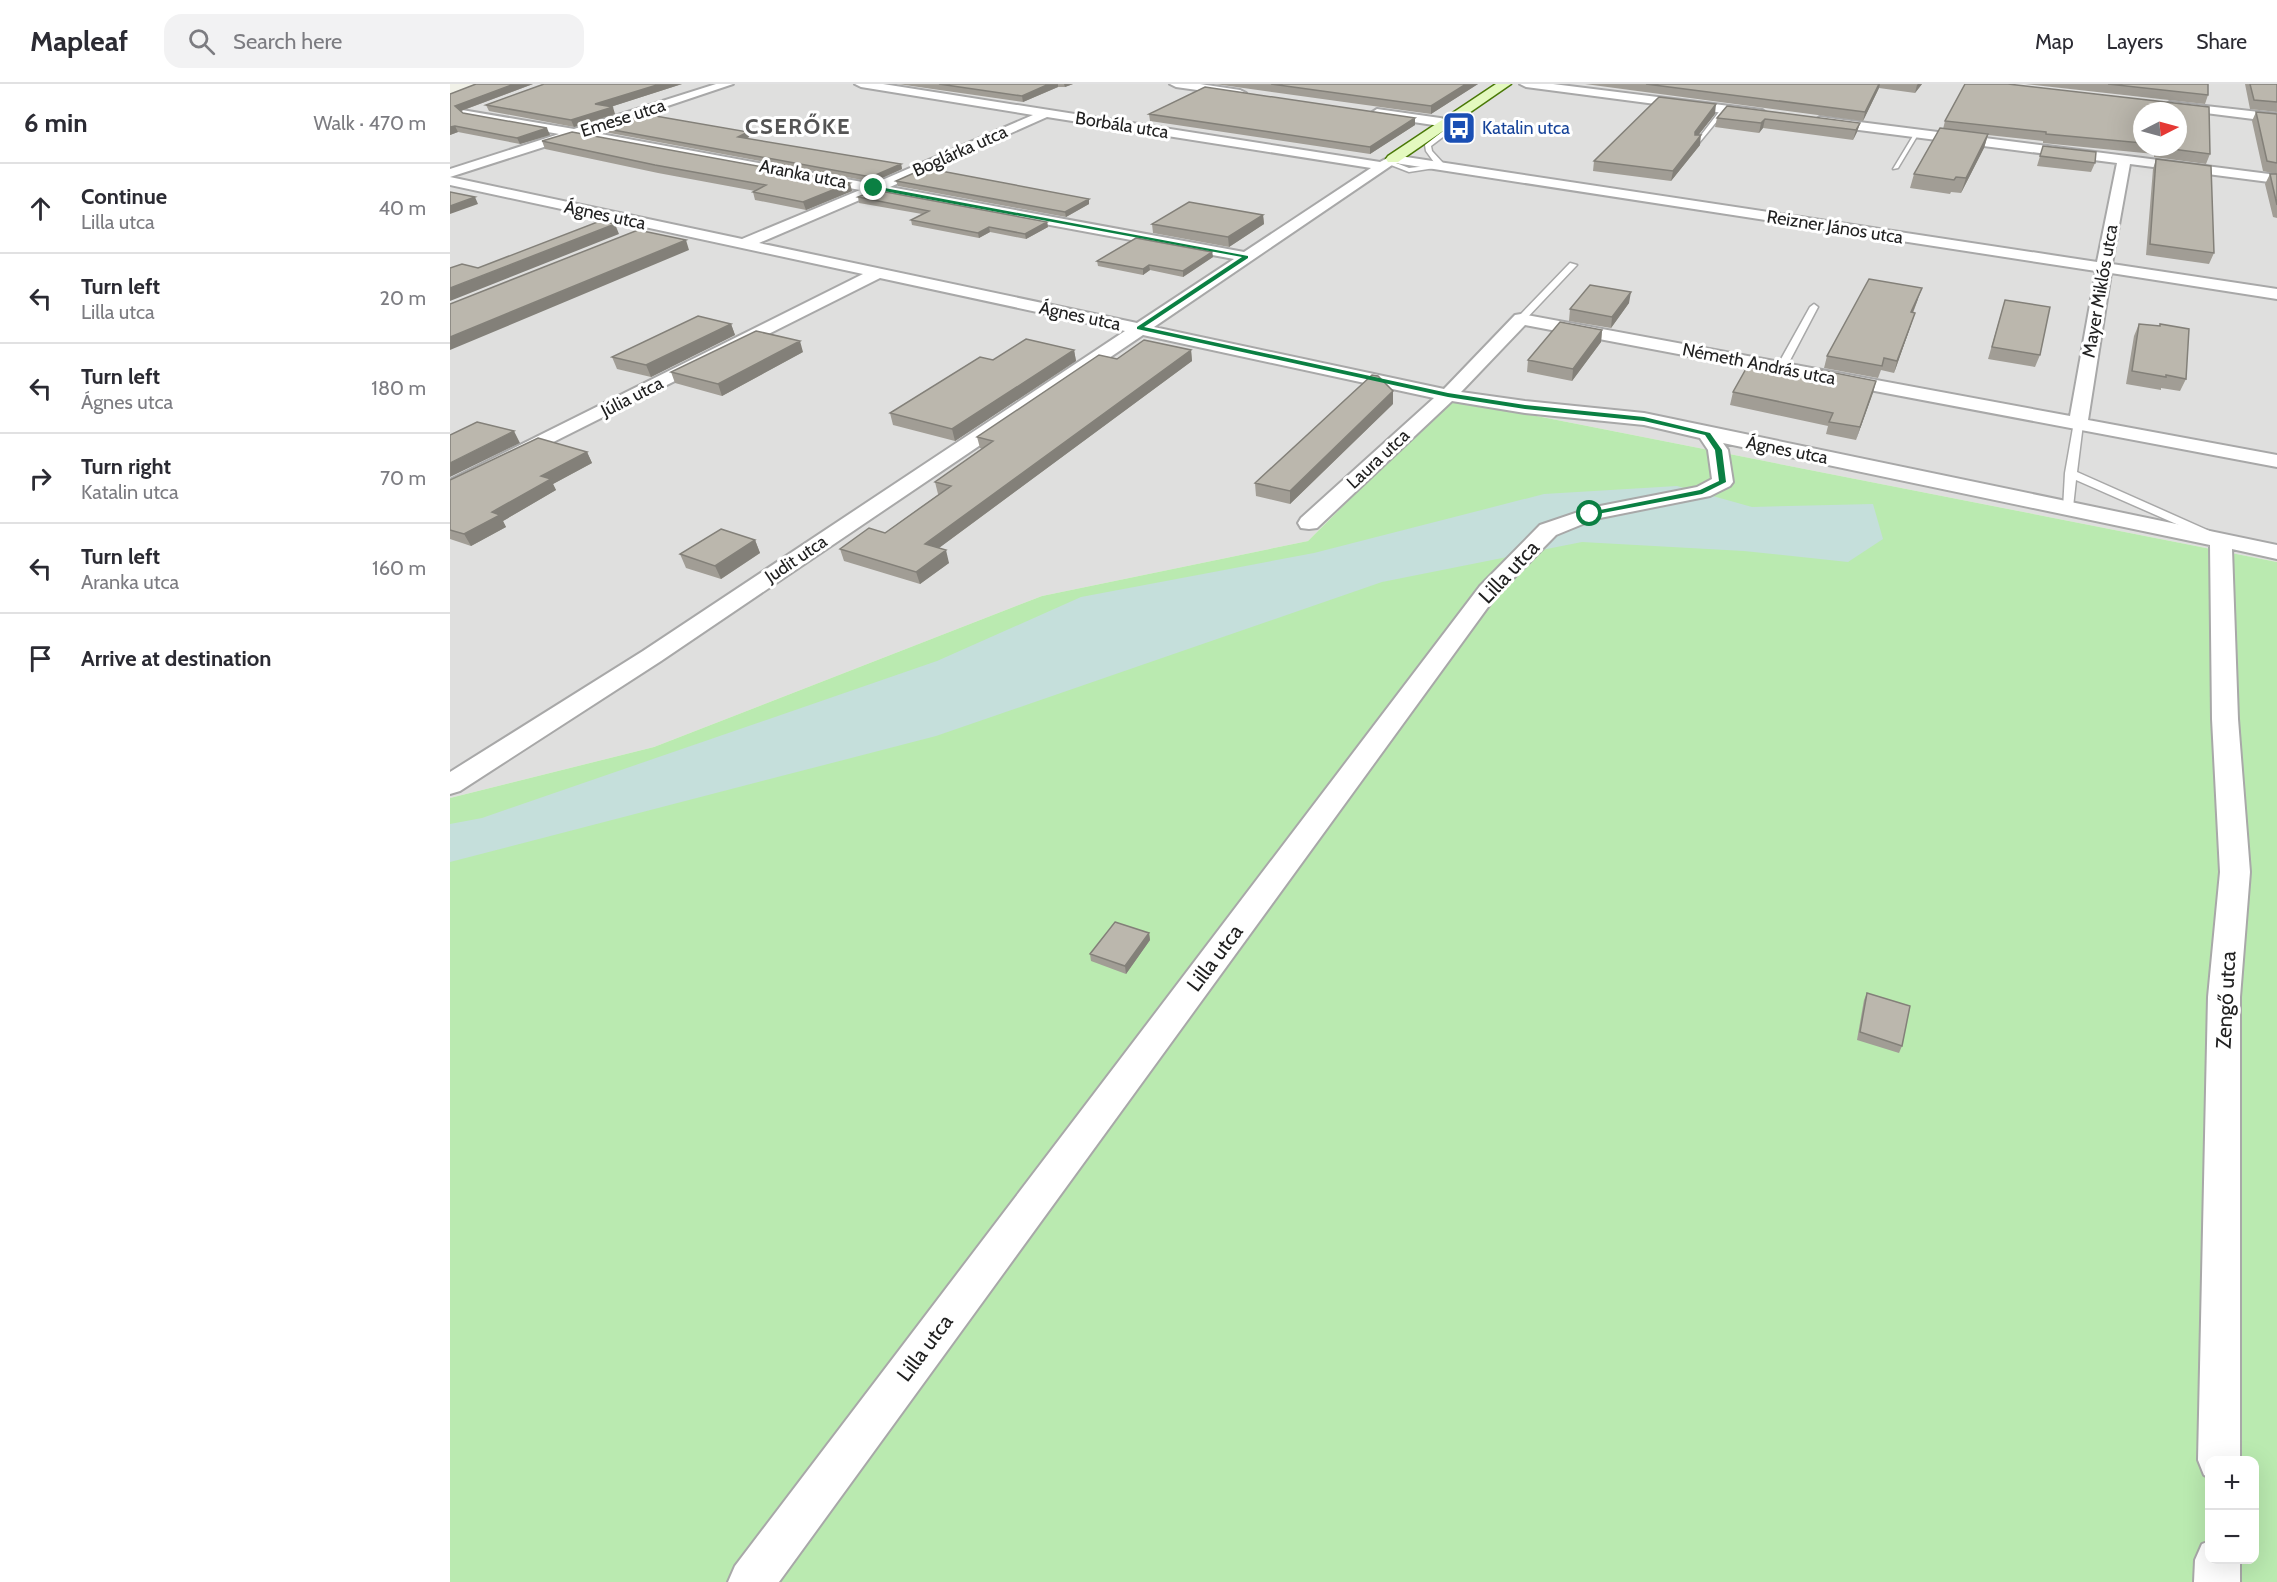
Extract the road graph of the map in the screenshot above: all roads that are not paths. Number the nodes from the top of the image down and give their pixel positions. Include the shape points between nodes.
1 (727, 84) edge
2 (861, 84) edge
3 (1176, 84) edge
4 (1505, 84) edge
5 (1526, 84) edge
6 (1256, 96) edge
7 (487, 106) edge
8 (2187, 108) edge
9 (1724, 109) junction
10 (1359, 110) edge
11 (1046, 113) junction
12 (1780, 116) edge
13 (2277, 118) edge
14 (1803, 119) edge
15 (1452, 120) junction
16 (576, 133) junction
17 (1916, 133) junction
18 (1696, 142) edge
19 (2124, 159) junction
20 (1388, 163) junction
21 (1439, 166) junction
22 (1895, 168) dead end
23 (450, 173) edge
24 (2277, 179) edge
25 (450, 181) edge
26 (466, 185) junction
27 (874, 188) junction
28 (450, 190) edge
29 (657, 226) junction
30 (635, 235) edge
31 (743, 244) junction
32 (1246, 257) junction
33 (1573, 265) dead end
34 (2104, 267) junction
35 (878, 273) junction
36 (2277, 294) edge
37 (1815, 307) dead end
38 (1521, 319) junction
39 (1139, 328) junction
40 (1781, 368) junction
41 (1448, 395) junction
42 (2078, 424) junction
43 (1707, 434) junction
44 (2277, 461) edge
45 (2070, 473) junction
46 (450, 488) edge
47 (2067, 507) junction
48 (1309, 524) dead end
49 (2221, 540) junction
50 (2277, 552) edge
51 (450, 785) edge
52 (2219, 1456) edge
53 (2218, 1564) edge
54 (751, 1582) edge
55 (2217, 1582) edge

1 - 16 street, Emese utca
2 - 11 street, Borbála utca
3 - 6 street
4 - 15 street
5 - 9 street
7 - 16 street, Aranka utca via 462,115
8 - 13 street
9 - 12 street
9 - 18 lane
10 - 15 street
11 - 20 street, Borbála utca
11 - 27 street, Boglárka utca
14 - 17 street
15 - 20 street
15 - 21 lane via 1454,126 1428,145
16 - 23 street, Emese utca
16 - 27 street, Aranka utca
17 - 19 street
17 - 22 lane
19 - 24 street
19 - 34 street, Mayer Miklós utca
20 - 21 street, Reizner János utca
20 - 32 street
21 - 34 street, Reizner János utca
25 - 26 street, Ágnes utca
26 - 28 street
26 - 29 street, Ágnes utca
27 - 31 street, Boglárka utca
27 - 32 street, Aranka utca
29 - 30 street
29 - 31 street, Ágnes utca
31 - 35 street, Ágnes utca
32 - 39 street
33 - 38 lane
34 - 36 street, Reizner János utca
34 - 42 street, Mayer Miklós utca
35 - 39 street, Ágnes utca
35 - 46 street, Júlia utca
37 - 40 lane
38 - 40 street, Németh András utca
38 - 41 street
39 - 41 street, Ágnes utca
39 - 51 street, Judit utca via 652,656
40 - 42 street, Németh András utca
41 - 43 street, Ágnes utca via 1644,419
41 - 48 street, Laura utca
42 - 44 street, Németh András utca
42 - 45 lane
43 - 47 street, Ágnes utca
43 - 54 street, Lilla utca via 1718,450 1723,482 1702,492 1590,514 1548,530 1488,591
45 - 47 lane
45 - 49 lane
47 - 49 street, Ágnes utca
49 - 50 street, Ágnes utca
49 - 52 street, Zengő utca via 2225,719 2235,872 2224,997
53 - 55 street

